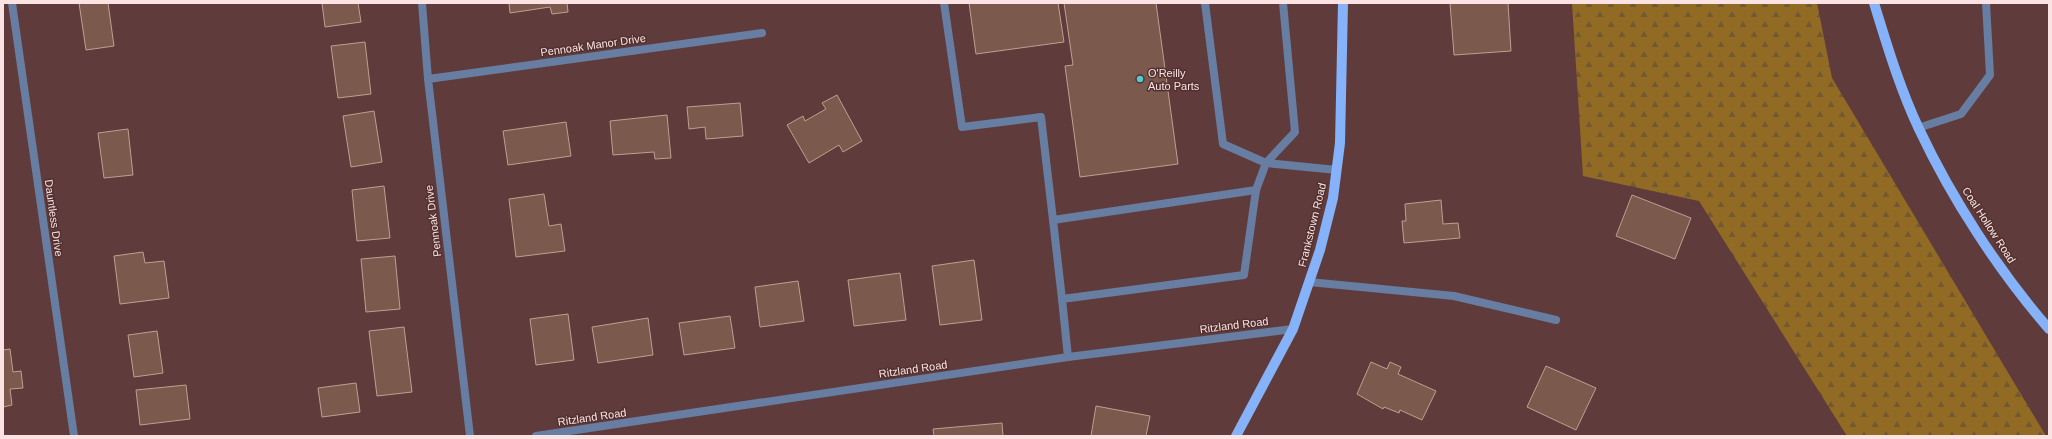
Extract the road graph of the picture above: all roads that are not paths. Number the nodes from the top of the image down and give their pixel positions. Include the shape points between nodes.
1 (12, 3) edge
2 (422, 3) edge
3 (944, 3) edge
4 (1205, 3) edge
5 (1283, 3) edge
6 (1342, 3) edge
7 (1874, 3) edge
8 (1986, 3) edge
9 (762, 32) dead end
10 (428, 79) junction
11 (1918, 128) junction
12 (1266, 163) junction
13 (1337, 170) junction
14 (1256, 190) junction
15 (1053, 220) junction
16 (1309, 282) junction
17 (1062, 299) junction
18 (1556, 320) dead end
19 (1294, 329) junction
20 (2049, 329) edge
21 (1068, 357) junction
22 (74, 436) edge
23 (470, 436) edge
24 (536, 436) edge
25 (1236, 436) edge

1 - 22 street, Dauntless Drive
2 - 10 street, Pennoak Drive
3 - 15 street via 962,127 1041,117
4 - 12 street via 1223,144
5 - 12 street via 1296,132
6 - 13 main road, Frankstown Road via 1340,143
7 - 11 main road, Coal Hollow Road via 1891,58
8 - 11 street via 1990,75 1961,114
9 - 10 street, Pennoak Manor Drive
10 - 23 street, Pennoak Drive
11 - 20 main road, Coal Hollow Road via 1986,247
12 - 13 street
12 - 14 street
13 - 16 main road, Frankstown Road via 1333,198
14 - 15 street
14 - 17 street via 1244,274
15 - 17 street
16 - 18 street via 1454,296
16 - 19 main road, Frankstown Road
17 - 21 street
19 - 21 street, Ritzland Road
19 - 25 main road, Frankstown Road
21 - 24 street, Ritzland Road

